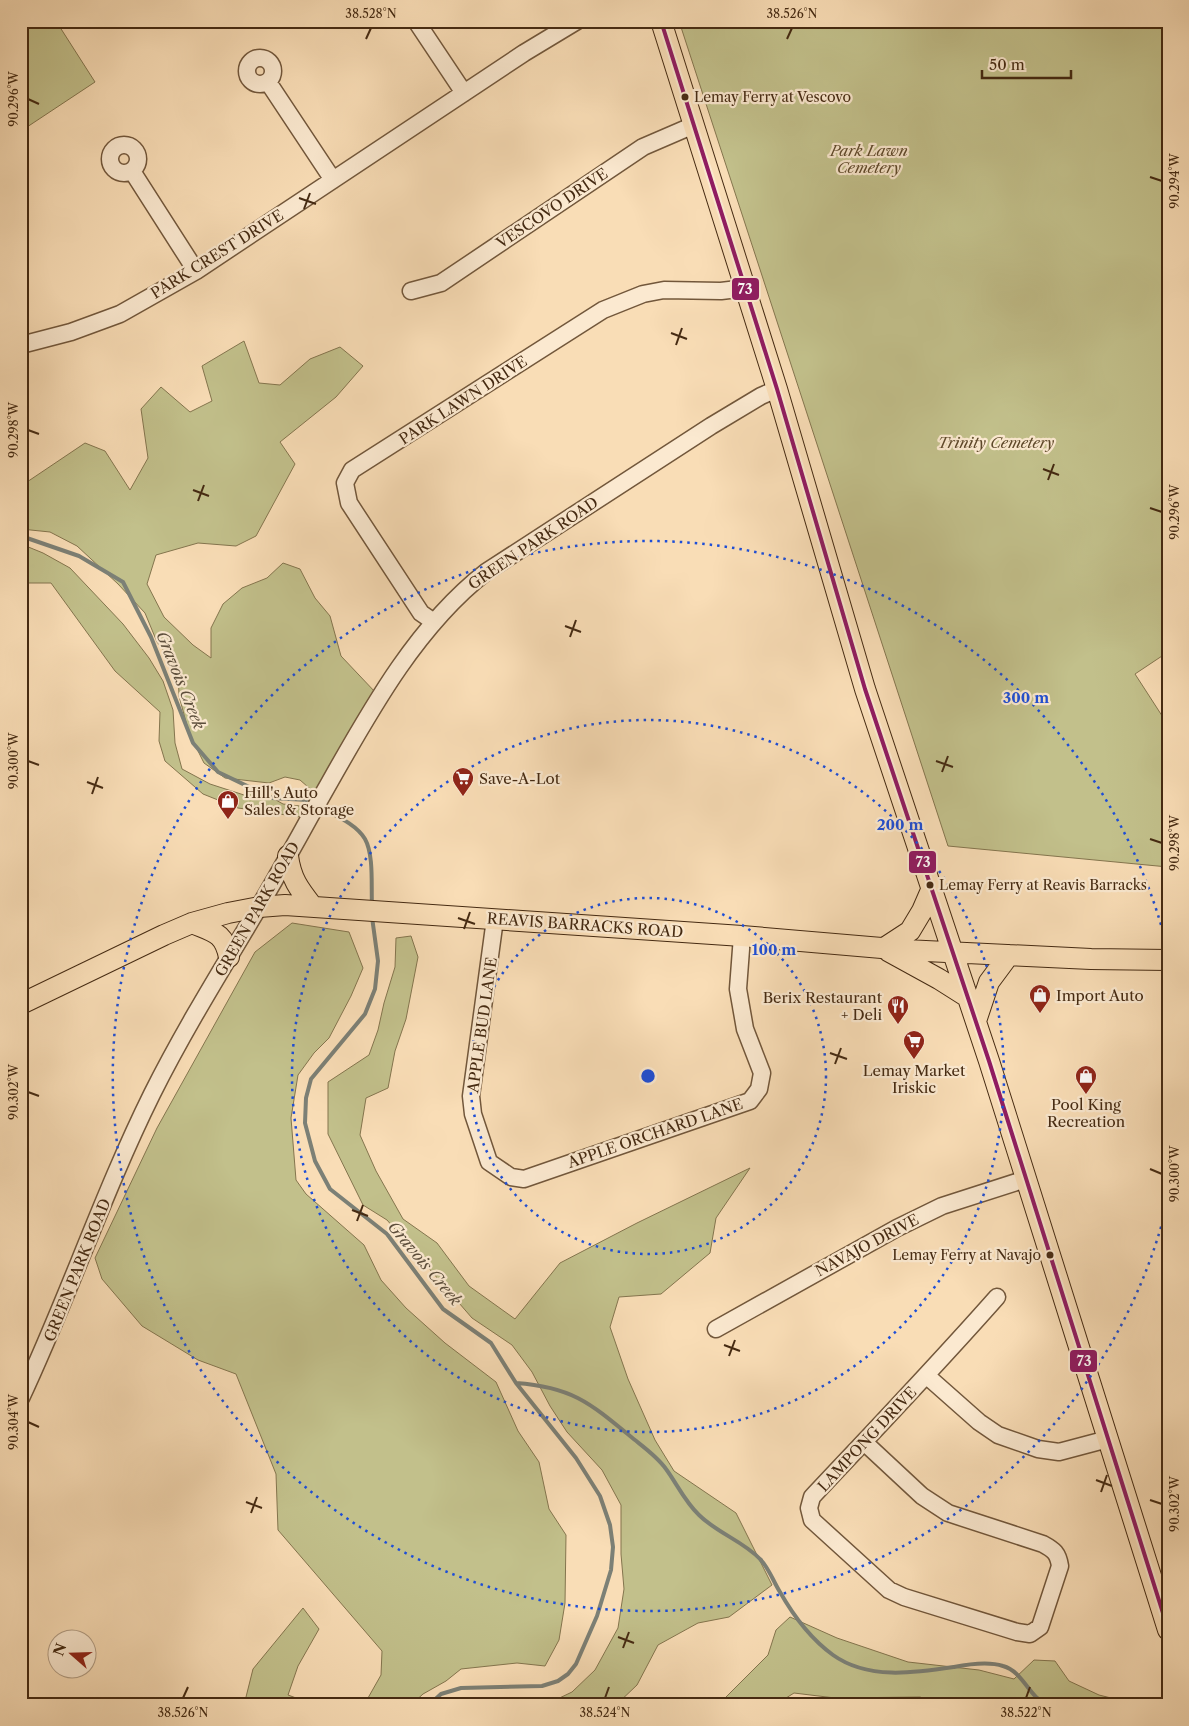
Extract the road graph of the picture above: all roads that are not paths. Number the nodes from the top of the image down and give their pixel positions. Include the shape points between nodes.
1 (416, 21) edge
2 (577, 21) edge
3 (660, 21) edge
4 (268, 82) dead end
5 (464, 93) junction
6 (694, 125) junction
7 (132, 171) dead end
8 (333, 180) junction
9 (196, 271) junction
10 (746, 288) junction
11 (411, 291) dead end
12 (21, 345) edge
13 (777, 389) junction
14 (434, 622) junction
15 (288, 856) junction
16 (932, 888) junction
17 (259, 907) junction
18 (317, 907) junction
19 (495, 919) junction
20 (192, 923) junction
21 (742, 936) junction
22 (884, 948) junction
23 (953, 952) junction
24 (1009, 955) junction
25 (229, 957) junction
26 (1168, 960) edge
27 (968, 998) junction
28 (21, 1004) edge
29 (976, 1021) junction
30 (511, 1178) joint
31 (1026, 1179) junction
32 (997, 1297) dead end
33 (716, 1329) dead end
34 (927, 1376) junction
35 (21, 1398) edge
36 (1108, 1439) junction
37 (864, 1442) junction
38 (1163, 1602) edge
39 (1168, 1630) edge

1 - 5 street
2 - 5 street, PARK CREST DRIVE
3 - 6 main road
4 - 8 street
5 - 8 street, PARK CREST DRIVE
6 - 10 main road
6 - 11 street, VESCOVO DRIVE via 644,147 441,283
7 - 9 street
8 - 9 street, PARK CREST DRIVE
9 - 12 street, PARK CREST DRIVE via 120,314 71,332
10 - 13 main road
10 - 14 street, PARK LAWN DRIVE via 721,292 664,290 643,294 603,310 352,470 346,484 350,503 421,613
13 - 14 street, GREEN PARK ROAD via 711,426 508,556 457,596
13 - 16 main road via 865,689
14 - 15 street, GREEN PARK ROAD via 375,707
15 - 17 street, GREEN PARK ROAD
15 - 18 main road via 295,884
16 - 22 main road via 910,932
16 - 23 main road
17 - 18 main road, REAVIS BARRACKS ROAD
17 - 20 main road, REAVIS BARRACKS ROAD
17 - 25 street, GREEN PARK ROAD
18 - 19 main road, REAVIS BARRACKS ROAD
19 - 21 main road, REAVIS BARRACKS ROAD
19 - 30 street, APPLE BUD LANE via 472,1114 490,1162
20 - 25 main road via 223,939
20 - 28 main road, REAVIS BARRACKS ROAD
21 - 22 main road, REAVIS BARRACKS ROAD
21 - 30 street, APPLE ORCHARD LANE via 738,989 745,1029 762,1073 759,1089 750,1100 524,1179
22 - 23 main road, REAVIS BARRACKS ROAD
22 - 27 main road
23 - 24 main road, REAVIS BARRACKS ROAD
23 - 27 main road
24 - 26 main road, REAVIS BARRACKS ROAD
24 - 29 main road via 989,982
25 - 35 street, GREEN PARK ROAD via 152,1096
27 - 29 main road
29 - 31 main road
31 - 33 street, NAVAJO DRIVE via 933,1210
31 - 36 main road
32 - 34 street, LAMPONG DRIVE
34 - 36 street via 998,1435 1038,1449 1059,1452
34 - 37 street, LAMPONG DRIVE
36 - 38 main road
37 - 37 street, LAMPONG DRIVE via 812,1497 808,1508 812,1520 888,1590 1017,1632 1030,1634 1040,1627 1060,1566 1059,1556 1054,1550 948,1513 922,1496
38 - 39 main road

